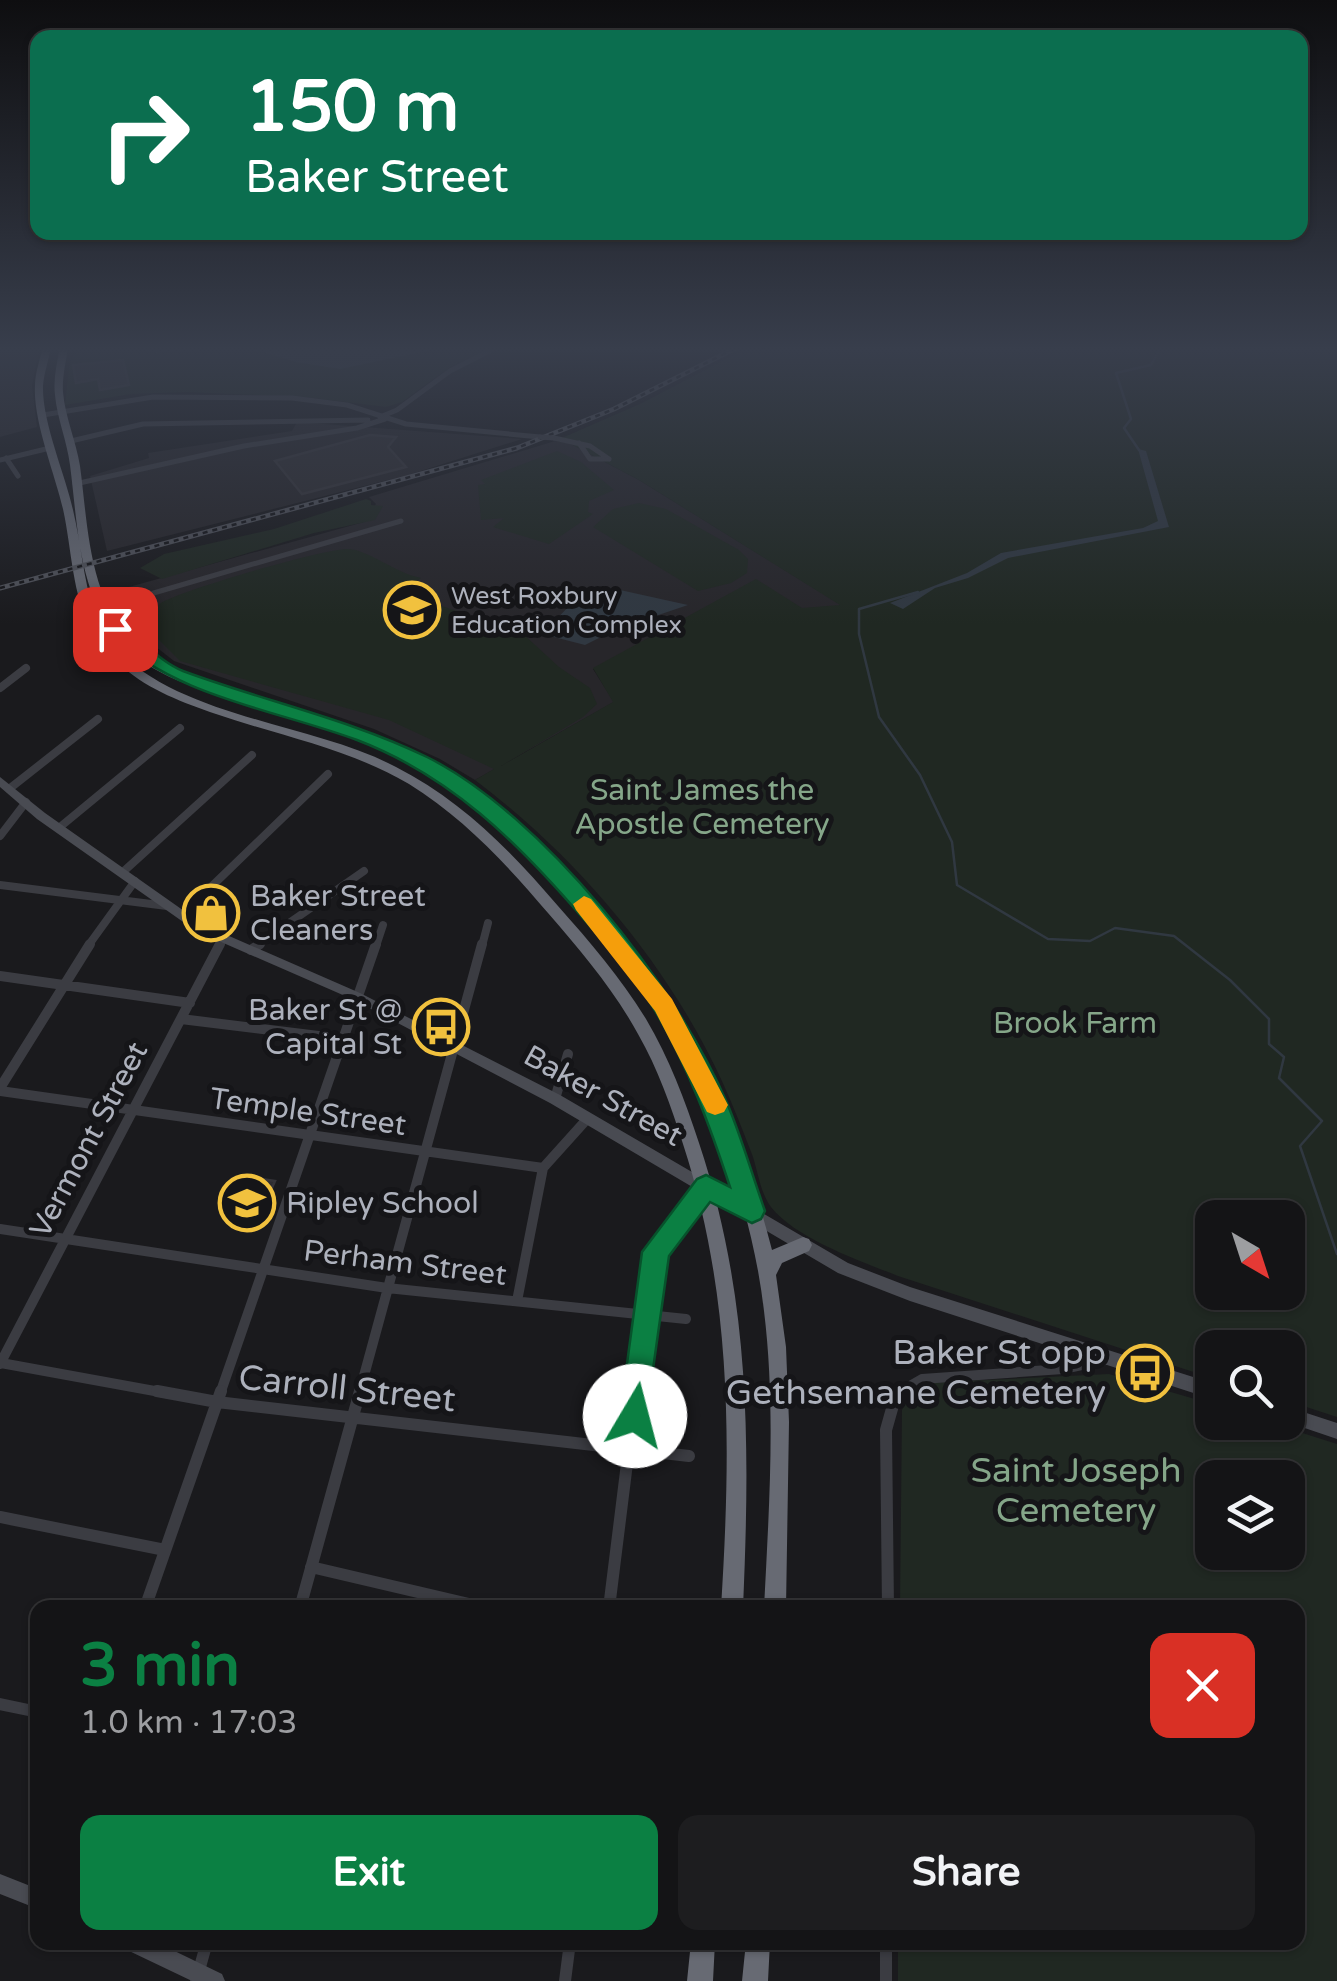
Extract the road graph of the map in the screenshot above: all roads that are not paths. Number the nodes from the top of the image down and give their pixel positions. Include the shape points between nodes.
1 (48, 439) edge
2 (78, 439) edge
3 (281, 439) edge
4 (561, 439) edge
5 (71, 441) joint
6 (579, 443) junction
7 (50, 448) junction
8 (3, 459) edge
9 (18, 476) dead end
10 (75, 484) junction
11 (401, 520) dead end
12 (145, 596) junction
13 (100, 598) junction
14 (126, 641) junction
15 (26, 668) dead end
16 (0, 688) edge
17 (304, 716) junction
18 (98, 719) dead end
19 (180, 728) dead end
20 (289, 730) junction
21 (252, 755) dead end
22 (328, 774) dead end
23 (5, 785) edge
24 (26, 802) junction
25 (60, 826) junction
26 (0, 836) edge
27 (124, 870) junction
28 (364, 871) dead end
29 (135, 881) junction
30 (0, 885) edge
31 (118, 901) junction
32 (167, 906) junction
33 (182, 916) junction
34 (488, 923) dead end
35 (383, 925) dead end
36 (222, 940) junction
37 (251, 950) junction
38 (0, 976) edge
39 (64, 986) junction
40 (356, 996) junction
41 (190, 1002) junction
42 (182, 1019) junction
43 (343, 1039) junction
44 (452, 1046) junction
45 (568, 1054) dead end
46 (0, 1090) edge
47 (555, 1099) junction
48 (132, 1110) junction
49 (588, 1118) junction
50 (309, 1138) junction
51 (424, 1154) junction
52 (543, 1168) junction
53 (706, 1187) junction
54 (752, 1211) junction
55 (0, 1229) edge
56 (65, 1241) junction
57 (803, 1245) junction
58 (261, 1271) junction
59 (767, 1276) junction
60 (387, 1288) junction
61 (517, 1301) junction
62 (648, 1316) junction
63 (686, 1319) dead end
64 (1112, 1358) junction
65 (0, 1364) edge
66 (1195, 1385) edge
67 (217, 1402) junction
68 (350, 1417) junction
69 (1305, 1421) edge
70 (1337, 1431) edge
71 (631, 1449) junction
72 (689, 1456) dead end
73 (0, 1517) edge
74 (165, 1550) junction
75 (311, 1567) junction
76 (147, 1600) edge
77 (302, 1600) edge
78 (452, 1600) edge
79 (610, 1600) edge
80 (732, 1600) edge
81 (775, 1600) edge
82 (888, 1600) edge
83 (0, 1704) edge
84 (30, 1710) edge
85 (0, 1884) edge
86 (30, 1896) edge
87 (147, 1950) edge
88 (206, 1950) edge
89 (569, 1950) edge
90 (702, 1950) edge
91 (757, 1950) edge
92 (886, 1950) edge
93 (203, 1979) edge
94 (566, 1981) edge
95 (700, 1981) edge
96 (755, 1981) edge
97 (886, 1981) edge

1 - 7 highway
2 - 5 street
3 - 10 street
4 - 6 street
5 - 10 highway
6 - 6 street via 590,460 609,459 590,446
7 - 8 street
7 - 20 highway via 90,613 107,646 170,691
8 - 9 street
10 - 13 highway
11 - 12 street
12 - 13 street
12 - 14 street via 126,616
13 - 14 highway
14 - 17 highway via 183,678
15 - 16 street
17 - 20 highway
17 - 54 highway via 424,763 476,796 532,845 638,969 680,1032 715,1104
18 - 23 street
19 - 25 street
20 - 53 highway via 405,776 505,852 635,1014 669,1080
21 - 27 street
22 - 33 street
23 - 24 street, Baker Street
24 - 25 street, Baker Street
24 - 26 street
25 - 27 street, Baker Street
27 - 29 street, Baker Street
28 - 37 street
29 - 31 street
29 - 32 street, Baker Street
30 - 31 street
31 - 32 street
31 - 39 street
32 - 33 street, Baker Street
33 - 36 street, Baker Street
34 - 44 street
35 - 40 street
36 - 37 street, Baker Street
36 - 41 street, Vermont Street
37 - 40 street, Baker Street
38 - 39 street
39 - 41 street
39 - 46 street
40 - 43 street
40 - 44 street, Baker Street
41 - 42 street, Vermont Street
42 - 43 street
42 - 48 street, Vermont Street
43 - 50 street
44 - 47 street, Baker Street
44 - 51 street
45 - 47 street
46 - 48 street, Temple Street
47 - 49 street, Baker Street
48 - 50 street, Temple Street
48 - 56 street, Vermont Street
49 - 52 street
49 - 53 street, Baker Street
50 - 51 street, Temple Street
50 - 58 street
51 - 52 street, Temple Street
51 - 60 street
52 - 61 street
53 - 54 street, Baker Street
53 - 62 street via 656,1252
53 - 80 highway via 724,1254 734,1335
54 - 57 street, Baker Street
54 - 59 highway
55 - 56 street, Perham Street
56 - 58 street, Perham Street
56 - 65 street, Vermont Street
57 - 59 highway via 780,1254
57 - 64 street, Baker Street via 878,1283
58 - 60 street, Perham Street
58 - 67 street
59 - 81 highway via 776,1365
60 - 61 street, Perham Street
60 - 68 street
61 - 62 street, Perham Street
62 - 63 street, Perham Street
62 - 71 street
64 - 66 street, Baker Street
64 - 82 street via 1070,1368 922,1378 896,1390 886,1430
65 - 67 street, Carroll Street
67 - 68 street, Carroll Street
67 - 74 street
68 - 71 street, Carroll Street
68 - 75 street
69 - 70 street
71 - 72 street, Carroll Street
71 - 79 street
73 - 74 street
74 - 76 street
75 - 77 street
75 - 78 street
83 - 84 street
85 - 86 street
87 - 93 street
88 - 93 street
89 - 94 street
90 - 95 highway
91 - 96 highway
92 - 97 street

